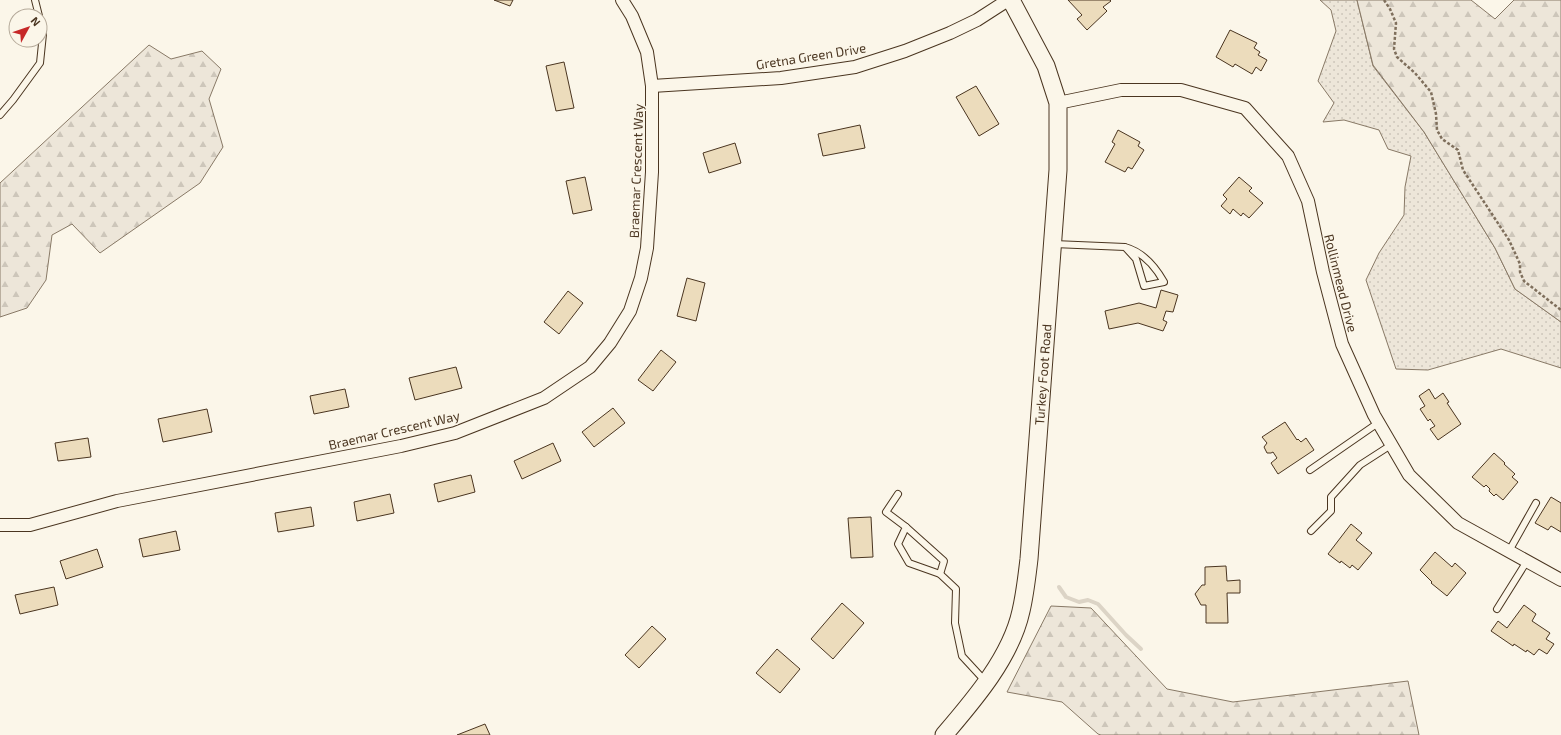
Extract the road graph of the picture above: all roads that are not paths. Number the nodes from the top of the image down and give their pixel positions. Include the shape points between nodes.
1 (622, 0) edge
2 (1010, 0) edge
3 (42, 48) edge
4 (652, 86) junction
5 (1058, 103) junction
6 (0, 114) edge
7 (1053, 244) junction
8 (1125, 247) junction
9 (1378, 423) junction
10 (1391, 445) junction
11 (1310, 470) dead end
12 (898, 494) dead end
13 (1536, 503) dead end
14 (0, 525) edge
15 (906, 527) junction
16 (1311, 532) dead end
17 (1509, 551) junction
18 (1527, 561) junction
19 (940, 574) junction
20 (1561, 580) edge
21 (1497, 609) dead end
22 (986, 682) junction
23 (944, 735) edge

1 - 4 street, Braemar Crescent Way via 632,16 647,52
2 - 4 street, Gretna Green Drive via 950,33 905,52 855,67 781,78
2 - 5 street, Turkey Foot Road via 1046,66
3 - 6 lane via 40,63
4 - 14 street, Braemar Crescent Way via 652,172 647,248 641,278 630,311 610,343 590,366 544,398 454,433 400,446 117,501 30,525
5 - 7 street, Turkey Foot Road via 1058,170
5 - 9 street, Rollinmead Drive via 1121,90 1181,90 1245,108 1288,156 1308,201 1342,344
7 - 8 lane
7 - 22 street, Turkey Foot Road via 1028,567 1021,612 1012,637 1000,662
8 - 8 lane via 1136,259 1144,286 1164,282 1155,267 1135,250
9 - 10 street, Rollinmead Drive
9 - 11 lane
10 - 16 lane via 1360,465 1331,497 1331,511
10 - 17 street, Rollinmead Drive via 1409,475 1458,523
12 - 15 lane via 886,512
13 - 17 lane
15 - 19 lane via 944,561
15 - 19 lane via 898,544 909,563
17 - 18 street, Rollinmead Drive
18 - 20 street, Rollinmead Drive
18 - 21 lane
19 - 22 lane via 956,589 955,623 962,656
22 - 23 street, Turkey Foot Road

